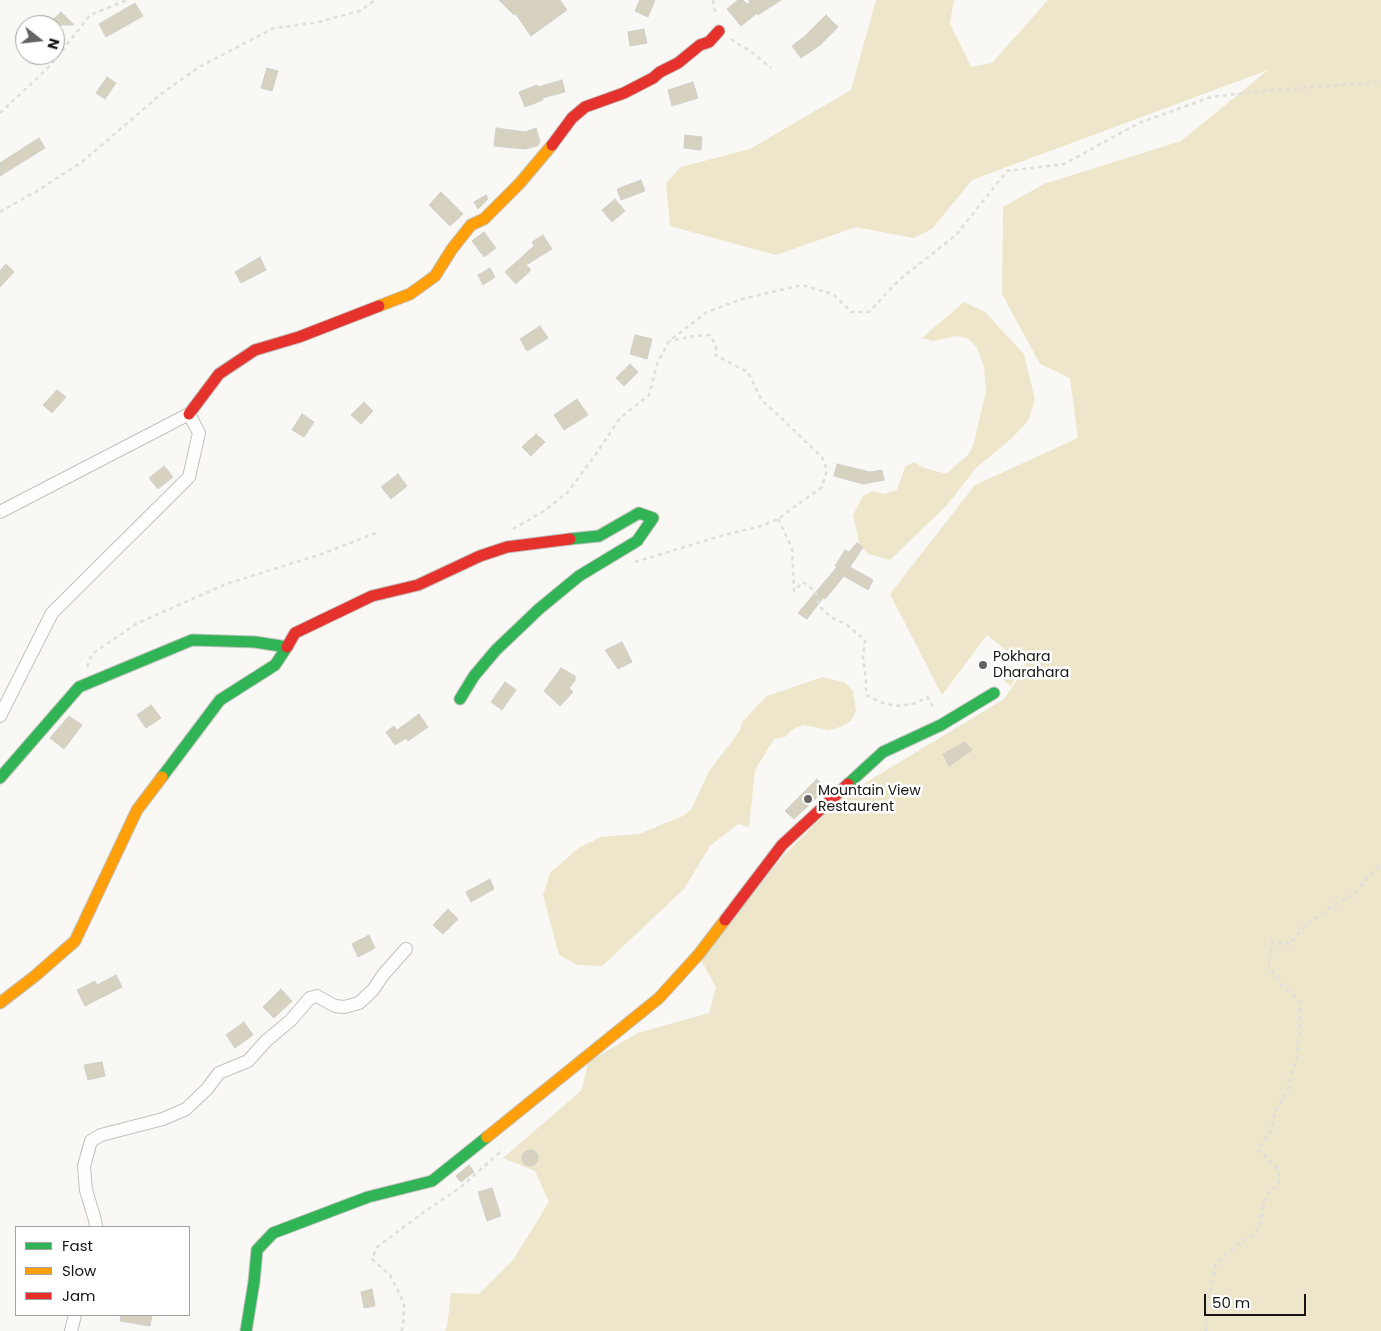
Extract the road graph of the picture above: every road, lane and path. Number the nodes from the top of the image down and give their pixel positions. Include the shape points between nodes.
1 (127, 0) edge
2 (375, 0) edge
3 (713, 0) edge
4 (719, 32) junction
5 (772, 68) dead end
6 (1381, 82) edge
7 (0, 113) edge
8 (0, 212) edge
9 (669, 341) junction
10 (189, 414) junction
11 (0, 512) edge
12 (778, 519) junction
13 (511, 531) dead end
14 (376, 533) dead end
15 (630, 562) dead end
16 (287, 647) junction
17 (79, 687) junction
18 (994, 693) dead end
19 (460, 698) dead end
20 (0, 716) edge
21 (954, 717) junction
22 (0, 778) edge
23 (1381, 862) edge
24 (406, 949) dead end
25 (0, 1003) edge
26 (498, 1126) junction
27 (96, 1226) edge
28 (75, 1316) edge
29 (71, 1331) edge
30 (246, 1331) edge
31 (401, 1331) edge
32 (1206, 1331) edge

1 - 7 path via 90,15 50,66
2 - 8 path via 360,11 314,23 274,28 199,67 161,94 82,162
3 - 4 path
4 - 5 path
4 - 10 street via 653,78 585,107 572,118 509,194 484,219 471,225 435,276 419,289 299,337 255,350 219,374
6 - 9 path via 1211,97 1139,123 1064,164 1007,171 956,235 898,281 870,312 851,312 833,294 802,286 742,299 707,312
9 - 12 path via 710,335 716,346 715,355 748,372 761,399 822,457 827,470 822,487
9 - 13 path via 656,364 649,395 620,418 567,493
10 - 11 street
10 - 20 street via 199,433 188,477 52,613
12 - 15 path
12 - 21 path via 792,548 794,591 803,582 815,591 820,607 865,639 866,695 885,704 900,706 927,697 934,710
14 - 17 path via 226,584 136,624 92,654
16 - 17 street via 255,642 192,640
16 - 19 street via 295,633 344,609 372,596 418,585 480,556 507,547 600,536 639,513 653,518 637,541 579,576 539,609 496,650
16 - 25 street via 275,665 220,700 137,810 75,941
17 - 22 street
18 - 21 street
21 - 26 street via 883,752 782,845 699,954 659,998
23 - 32 path via 1354,894 1307,924 1289,944 1272,941 1269,968 1298,1000 1300,1023 1297,1056 1287,1091 1277,1108 1270,1133 1257,1149 1278,1169 1279,1185 1266,1195 1260,1228 1216,1262 1206,1312
24 - 27 street via 373,990 359,1002 344,1007 317,996 310,998 248,1061 219,1073 186,1109 163,1119 101,1135 92,1141 84,1166 86,1190
26 - 30 street via 432,1180 368,1197 273,1233 257,1250
26 - 31 path via 500,1152 462,1187 377,1247 372,1259 390,1275 404,1303 404,1327
28 - 29 street

